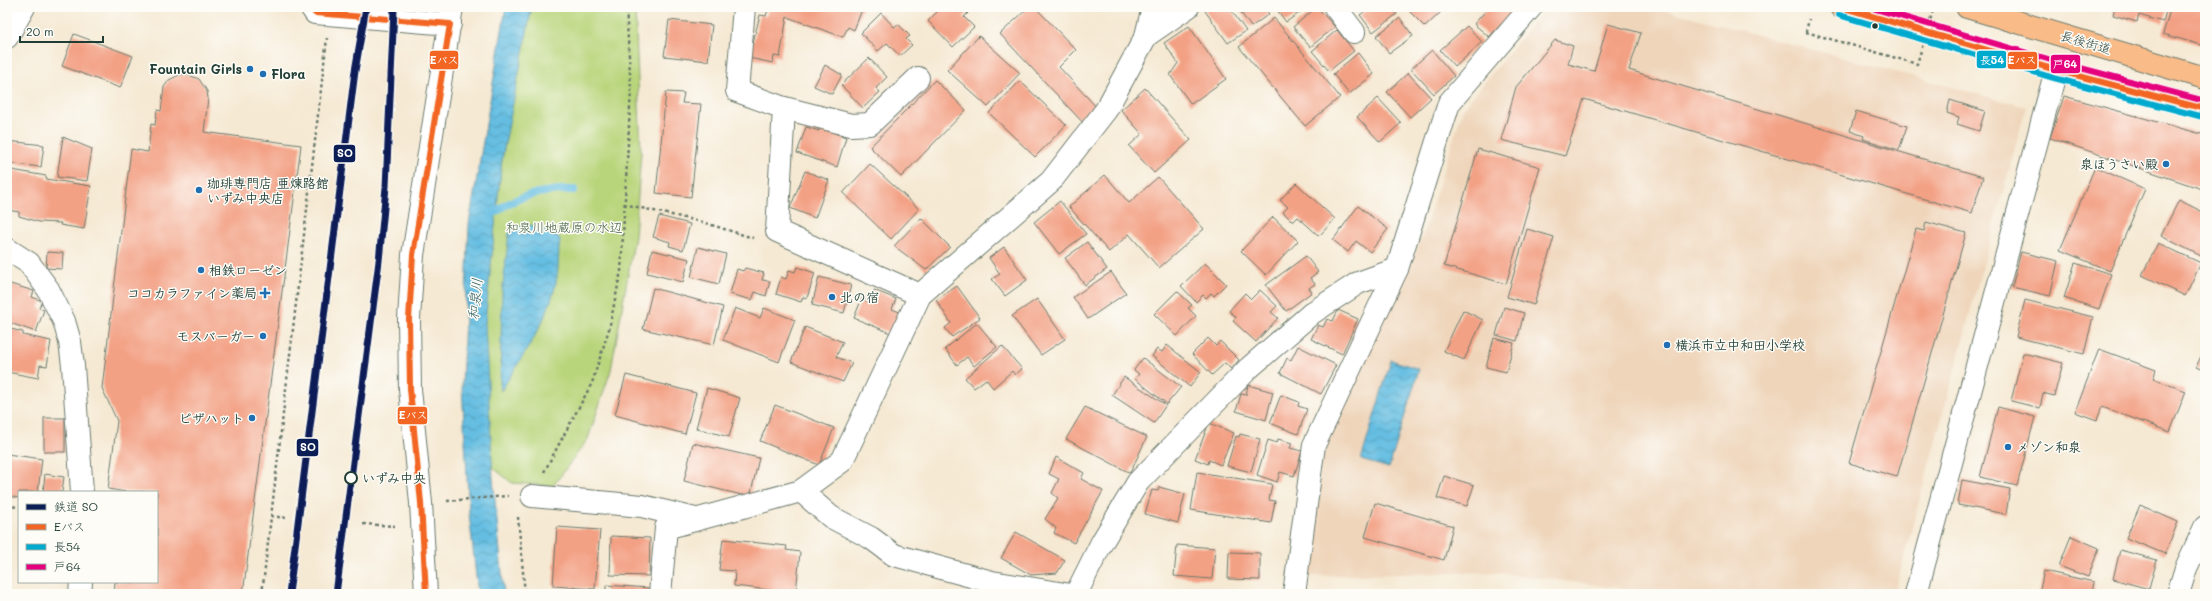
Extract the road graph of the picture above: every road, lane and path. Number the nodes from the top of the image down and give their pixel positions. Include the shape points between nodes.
1 (24, 7) edge
2 (311, 7) edge
3 (626, 7) edge
4 (744, 7) edge
5 (1153, 7) edge
6 (1188, 7) edge
7 (1335, 7) edge
8 (1531, 7) edge
9 (1842, 7) edge
10 (1934, 7) edge
11 (1967, 7) edge
12 (354, 12) edge
13 (451, 16) edge
14 (1809, 19) dead end
15 (1354, 32) dead end
16 (327, 36) dead end
17 (1146, 36) junction
18 (7, 37) edge
19 (2056, 70) junction
20 (918, 78) dead end
21 (2205, 78) edge
22 (784, 108) junction
23 (2205, 109) edge
24 (624, 204) junction
25 (777, 231) junction
26 (7, 249) edge
27 (1397, 268) junction
28 (920, 295) junction
29 (82, 491) edge
30 (801, 491) junction
31 (524, 496) junction
32 (444, 502) dead end
33 (7, 506) edge
34 (18, 507) edge
35 (271, 516) junction
36 (286, 518) dead end
37 (695, 519) junction
38 (363, 524) dead end
39 (395, 526) dead end
40 (2205, 527) edge
41 (81, 583) edge
42 (80, 594) edge
43 (262, 594) edge
44 (426, 594) edge
45 (525, 594) edge
46 (660, 594) edge
47 (1065, 594) edge
48 (1076, 594) edge
49 (1294, 594) edge
50 (1916, 594) edge
51 (2178, 594) edge

1 - 18 street
2 - 12 street via 315,14
3 - 24 path via 631,89
4 - 22 street via 737,91
5 - 17 street
6 - 17 street
7 - 15 street
8 - 27 street via 1449,103
9 - 19 main road
10 - 14 path, bridge via 1917,64 1806,32
11 - 21 main road, 長後街道
12 - 13 street
13 - 44 street via 413,255 408,319 410,389 421,503
16 - 35 path
17 - 28 street via 1106,110 1051,181
19 - 23 main road
19 - 50 street
20 - 22 street via 870,124 851,125
22 - 25 street
24 - 25 path via 702,222 776,246
24 - 31 path via 622,271 609,329 592,383
25 - 28 street
26 - 29 street via 29,263 48,289 64,321 72,360
27 - 48 street via 1358,283 1312,313 1244,374 1138,482 1102,542
27 - 49 street via 1314,446
28 - 30 street via 842,461
30 - 37 street
30 - 47 street via 831,517 871,538 894,555 992,582
31 - 32 path via 495,496
31 - 37 street via 642,506
31 - 45 path
33 - 34 path
35 - 36 path
35 - 43 path
37 - 46 street via 666,528
38 - 39 path
40 - 51 street via 2186,568
41 - 42 street

